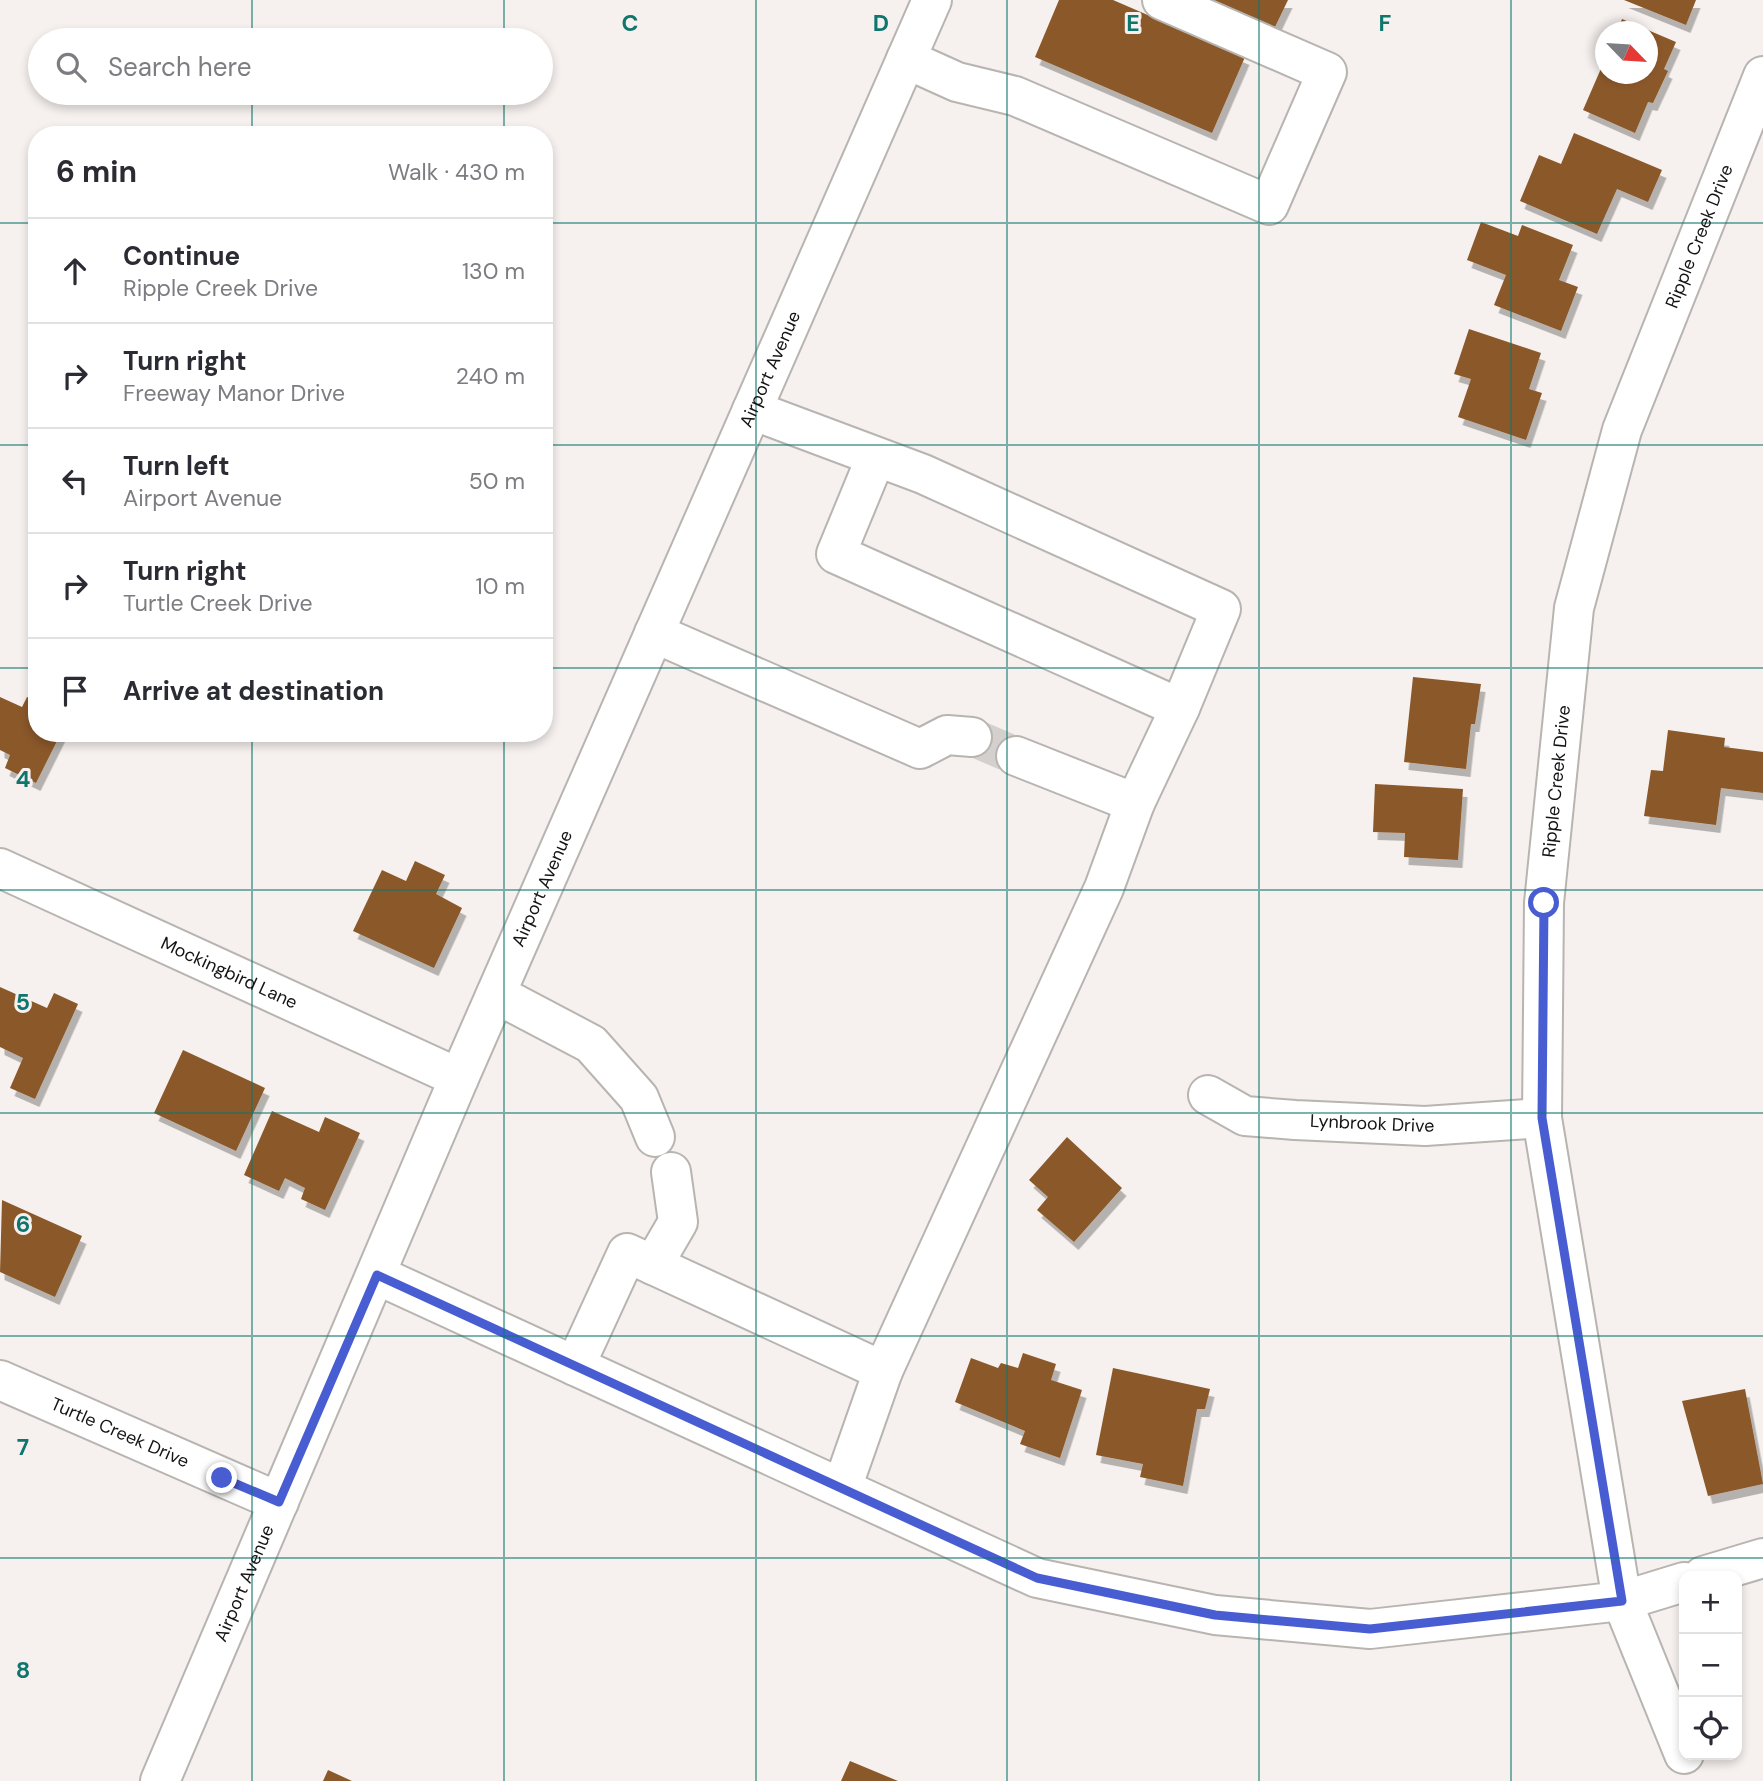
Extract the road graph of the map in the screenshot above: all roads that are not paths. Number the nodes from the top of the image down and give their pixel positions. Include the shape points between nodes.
1 (932, 0) edge
2 (1162, 0) edge
3 (906, 59) junction
4 (1763, 76) edge
5 (752, 410) junction
6 (876, 457) junction
7 (654, 633) junction
8 (1180, 708) junction
9 (972, 737) tunnel mouth
10 (1016, 756) tunnel mouth
11 (1135, 803) junction
12 (0, 868) edge
13 (496, 993) junction
14 (458, 1078) junction
15 (1208, 1095) dead end
16 (1542, 1118) junction
17 (655, 1137) dead end
18 (671, 1172) dead end
19 (653, 1265) junction
20 (377, 1275) junction
21 (575, 1366) junction
22 (883, 1371) junction
23 (0, 1380) edge
24 (842, 1488) junction
25 (279, 1502) junction
26 (1763, 1558) edge
27 (1720, 1571) edge
28 (1679, 1584) edge
29 (1622, 1601) junction
30 (1679, 1742) edge
31 (1686, 1760) edge
32 (160, 1781) edge
33 (1695, 1781) edge

1 - 3 street, Airport Avenue
2 - 3 street via 1327,72 1269,205 1015,96 957,82
3 - 5 street, Airport Avenue
4 - 16 street, Ripple Creek Drive via 1622,430 1574,608 1544,903
5 - 6 street
5 - 7 street, Airport Avenue
6 - 8 street via 836,554
6 - 8 street via 1221,609
7 - 9 street via 920,749 947,735
7 - 13 street, Airport Avenue
8 - 11 street
10 - 11 street
11 - 22 street via 1104,888
12 - 14 street, Mockingbird Lane
13 - 14 street, Airport Avenue
13 - 17 street via 591,1044 639,1098
14 - 20 street, Airport Avenue
15 - 16 street, Lynbrook Drive via 1245,1116 1294,1120 1425,1126
16 - 29 street, Ripple Creek Drive
18 - 19 street via 678,1222
19 - 21 street via 627,1253
19 - 22 street
20 - 21 street
20 - 25 street, Airport Avenue
21 - 24 street
22 - 24 street
23 - 25 street, Turtle Creek Drive
24 - 29 street via 1037,1578 1215,1615 1370,1629
25 - 32 street, Airport Avenue
26 - 27 street
28 - 29 street
29 - 30 street, Ripple Creek Drive
31 - 33 street, Ripple Creek Drive

